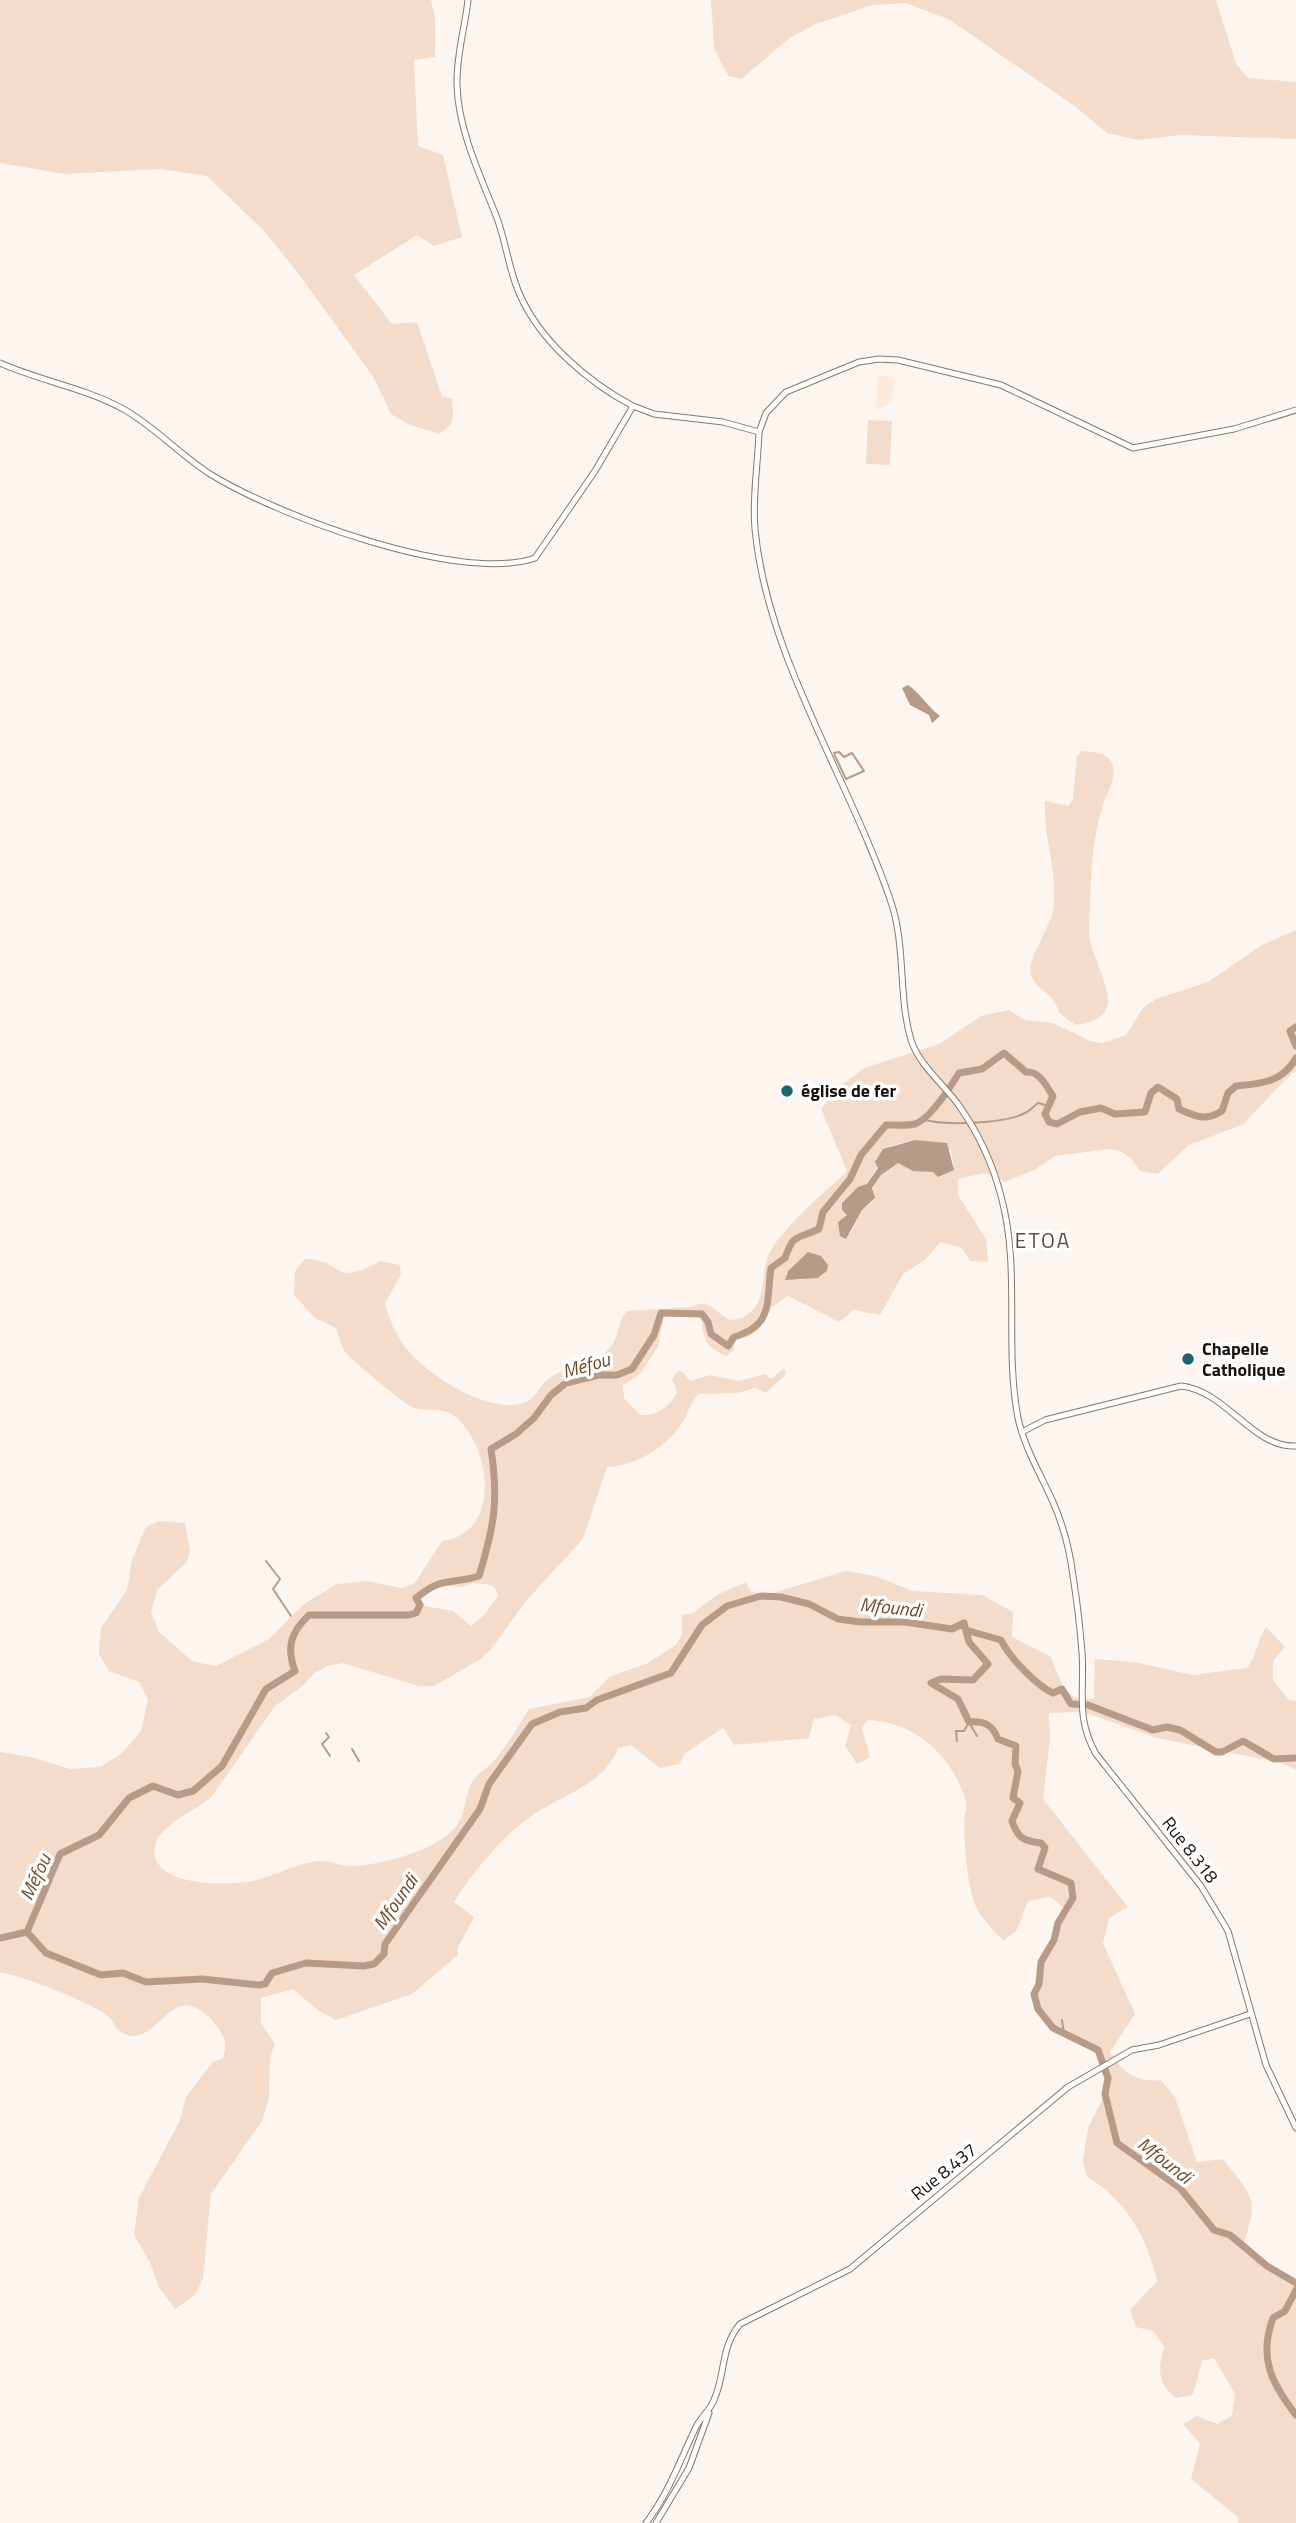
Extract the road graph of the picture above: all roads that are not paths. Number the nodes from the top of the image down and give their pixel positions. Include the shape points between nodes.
1 (468, 0) edge
2 (0, 363) edge
3 (633, 406) junction
4 (1296, 410) edge
5 (759, 432) junction
6 (1022, 1432) junction
7 (1296, 1446) edge
8 (1250, 2014) junction
9 (1296, 2129) edge
10 (710, 2407) junction
11 (646, 2523) edge
12 (656, 2523) edge

1 - 3 main road via 457,71 459,109 519,295 562,352
2 - 3 main road via 124,410 211,474 276,509 393,546 470,562 513,563 535,558
3 - 5 main road via 654,414 708,419
4 - 5 main road via 1234,429 1133,448 1001,385 879,359 856,363 786,392 766,413
5 - 6 main road, Rue 8.318 via 755,527 769,598 817,732 860,818 892,902 912,1040 975,1132 1003,1205 1013,1269 1013,1374
6 - 7 main road via 1045,1420 1181,1385 1201,1391 1274,1445
6 - 8 main road, Rue 8.318 via 1059,1518 1076,1594 1083,1656 1081,1715 1086,1734 1096,1754 1201,1886 1227,1928
8 - 9 main road, Rue 8.318 via 1272,2082
8 - 10 main road, Rue 8.437 via 1132,2050 1100,2068 1040,2107 850,2269 740,2324 728,2340
10 - 11 main road, Rue 8.437
10 - 12 main road, Rue 8.437 via 689,2469

